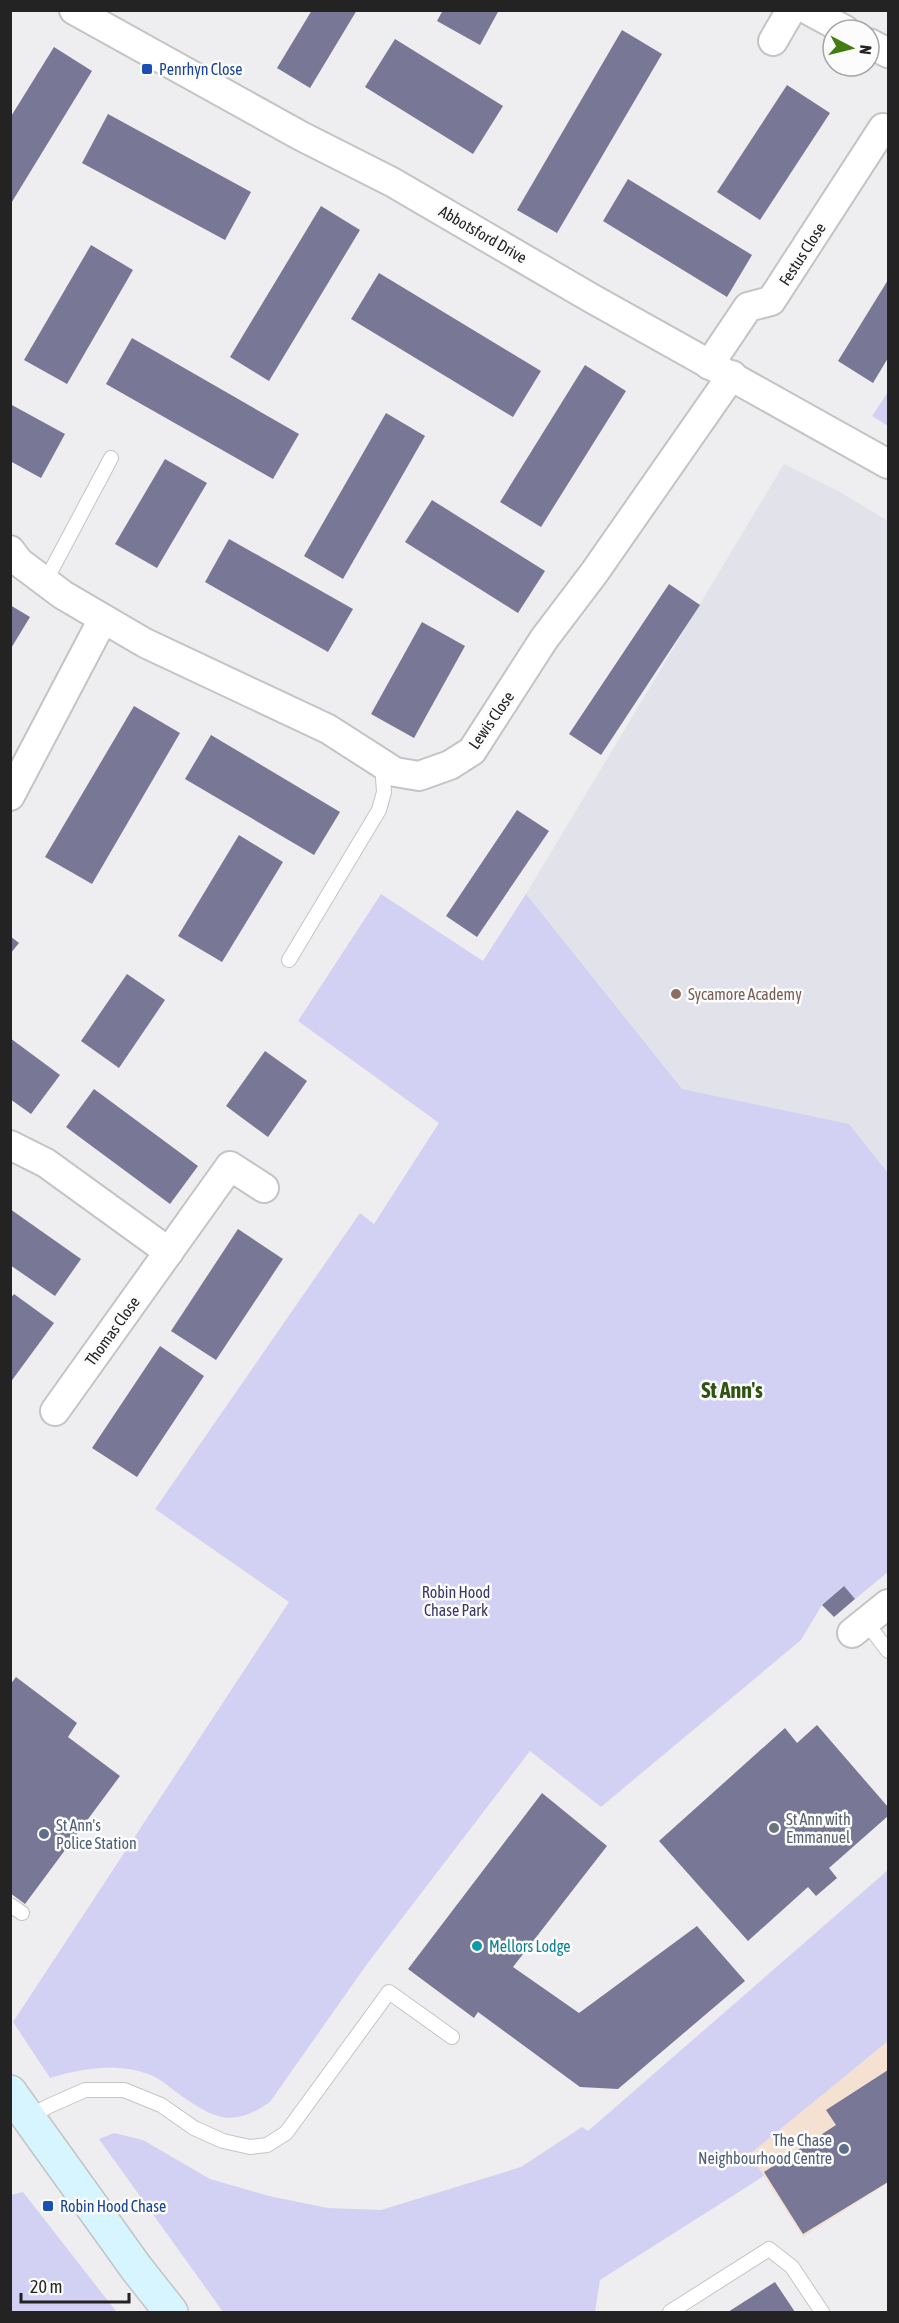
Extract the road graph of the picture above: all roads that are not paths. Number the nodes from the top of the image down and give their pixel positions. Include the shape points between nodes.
1 (74, 10) edge
2 (791, 10) edge
3 (808, 10) edge
4 (823, 18) edge
5 (773, 40) dead end
6 (884, 128) dead end
7 (720, 370) junction
8 (111, 458) dead end
9 (888, 464) edge
10 (10, 550) edge
11 (45, 582) junction
12 (104, 619) junction
13 (381, 764) junction
14 (10, 796) edge
15 (289, 960) dead end
16 (10, 1145) edge
17 (264, 1188) dead end
18 (169, 1252) junction
19 (55, 1411) dead end
20 (888, 1604) edge
21 (859, 1627) joint
22 (888, 1651) edge
23 (452, 2037) dead end
24 (19, 2105) edge
25 (171, 2313) edge
26 (670, 2313) edge
27 (822, 2313) edge

1 - 7 street, Abbotsford Drive via 392,182
2 - 5 street
3 - 4 street
6 - 7 street, Festus Close via 771,301 748,307
7 - 9 street, Abbotsford Drive
7 - 13 street, Lewis Close via 594,573 544,639 472,751 450,765 419,776 395,772
8 - 11 lane
10 - 11 street, Lewis Close
11 - 12 street, Lewis Close
12 - 13 street, Lewis Close via 145,643 328,729
12 - 14 street
13 - 15 lane via 384,792 380,810
16 - 18 street via 46,1163
17 - 18 street, Thomas Close via 230,1166
18 - 19 street, Thomas Close
20 - 21 street
21 - 22 lane
23 - 24 lane via 389,1992 286,2133 267,2145 250,2147 223,2141 194,2128 161,2105 124,2090 85,2090 48,2106
24 - 25 street
26 - 27 lane via 769,2249 792,2267

